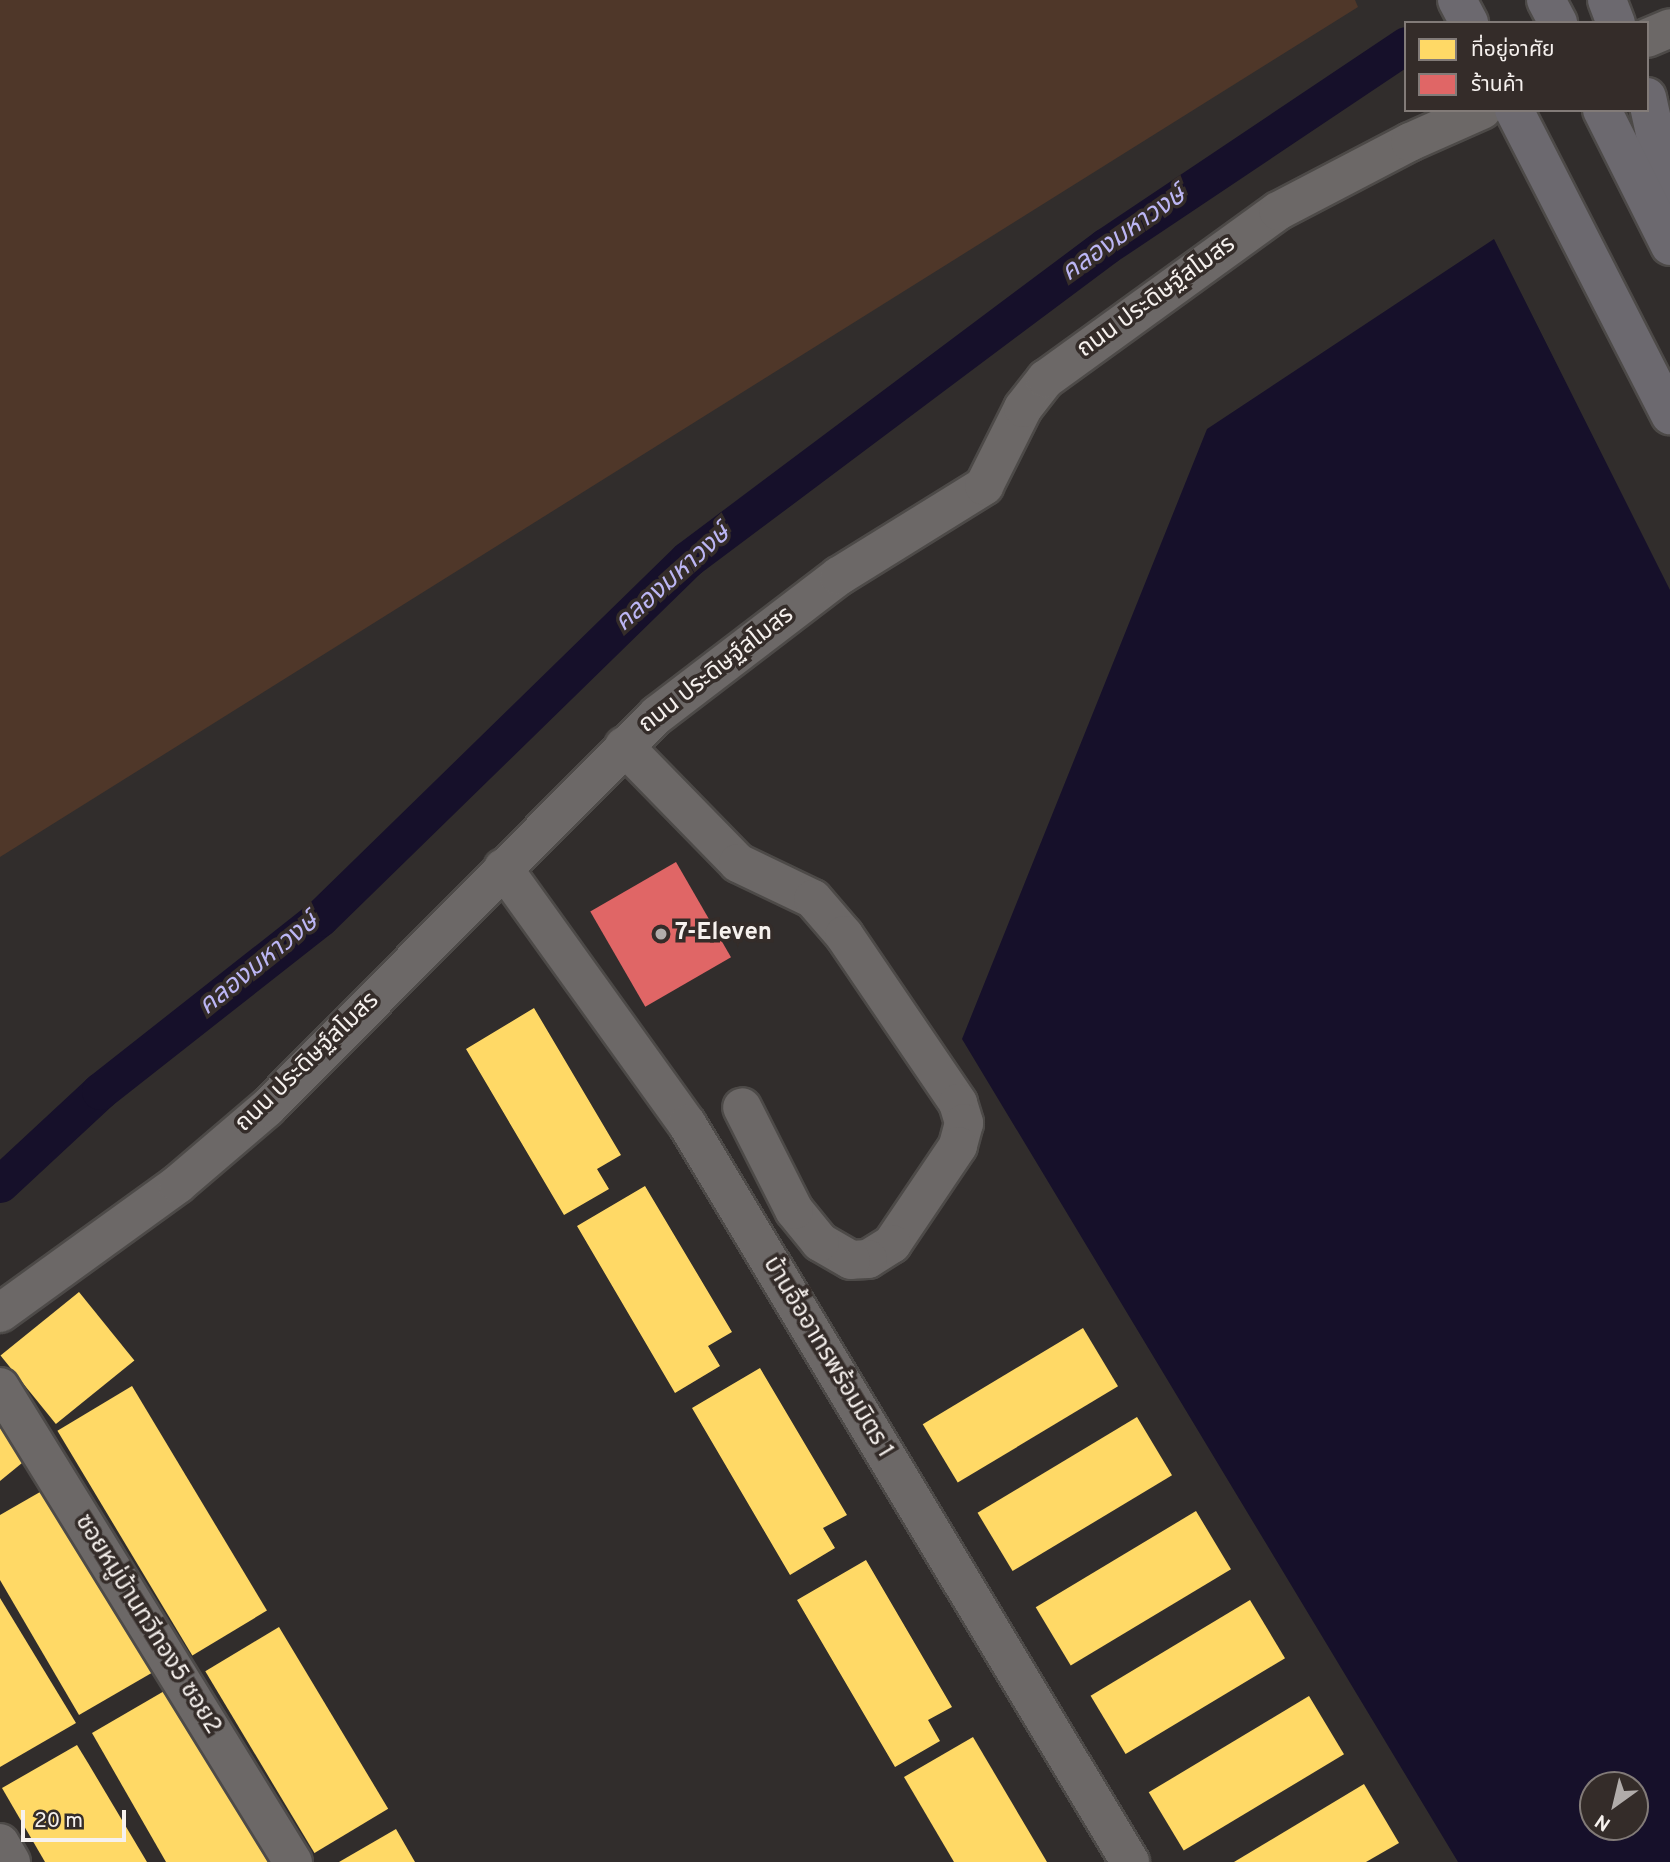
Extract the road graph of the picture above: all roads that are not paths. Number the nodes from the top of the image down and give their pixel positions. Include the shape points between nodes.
1 (1457, 0) edge
2 (1546, 0) edge
3 (1607, 0) edge
4 (1468, 21) edge
5 (1557, 21) edge
6 (1615, 21) edge
7 (1670, 28) edge
8 (1649, 37) edge
9 (1649, 106) edge
10 (1478, 112) edge
11 (1515, 112) edge
12 (1603, 112) edge
13 (1670, 202) edge
14 (1670, 246) edge
15 (1670, 415) edge
16 (624, 746) junction
17 (503, 868) junction
18 (742, 1107) dead end
19 (0, 1313) edge
20 (0, 1387) edge
21 (0, 1843) edge
22 (11, 1862) edge
23 (293, 1862) edge
24 (1130, 1862) edge

1 - 4 highway
2 - 5 highway
3 - 6 highway
7 - 8 street
9 - 13 highway
10 - 16 street, ถนน ประดิษฐ์สโมสร via 1278,211 1046,379 1023,408 984,486 839,576 657,715
11 - 15 highway
12 - 14 highway
16 - 17 street, ถนน ประดิษฐ์สโมสร
16 - 18 street via 738,863 813,899 844,935 958,1103 964,1123 958,1146 892,1244 869,1259 851,1260 820,1242 794,1210
17 - 19 street, ถนน ประดิษฐ์สโมสร via 267,1108 178,1184
17 - 24 street, บ้านอื้ออาทรพร้อมมิตร 1 via 687,1124
20 - 23 street, ซอยหมู่บ้านทวีทอง5 ซอย2
21 - 22 street

